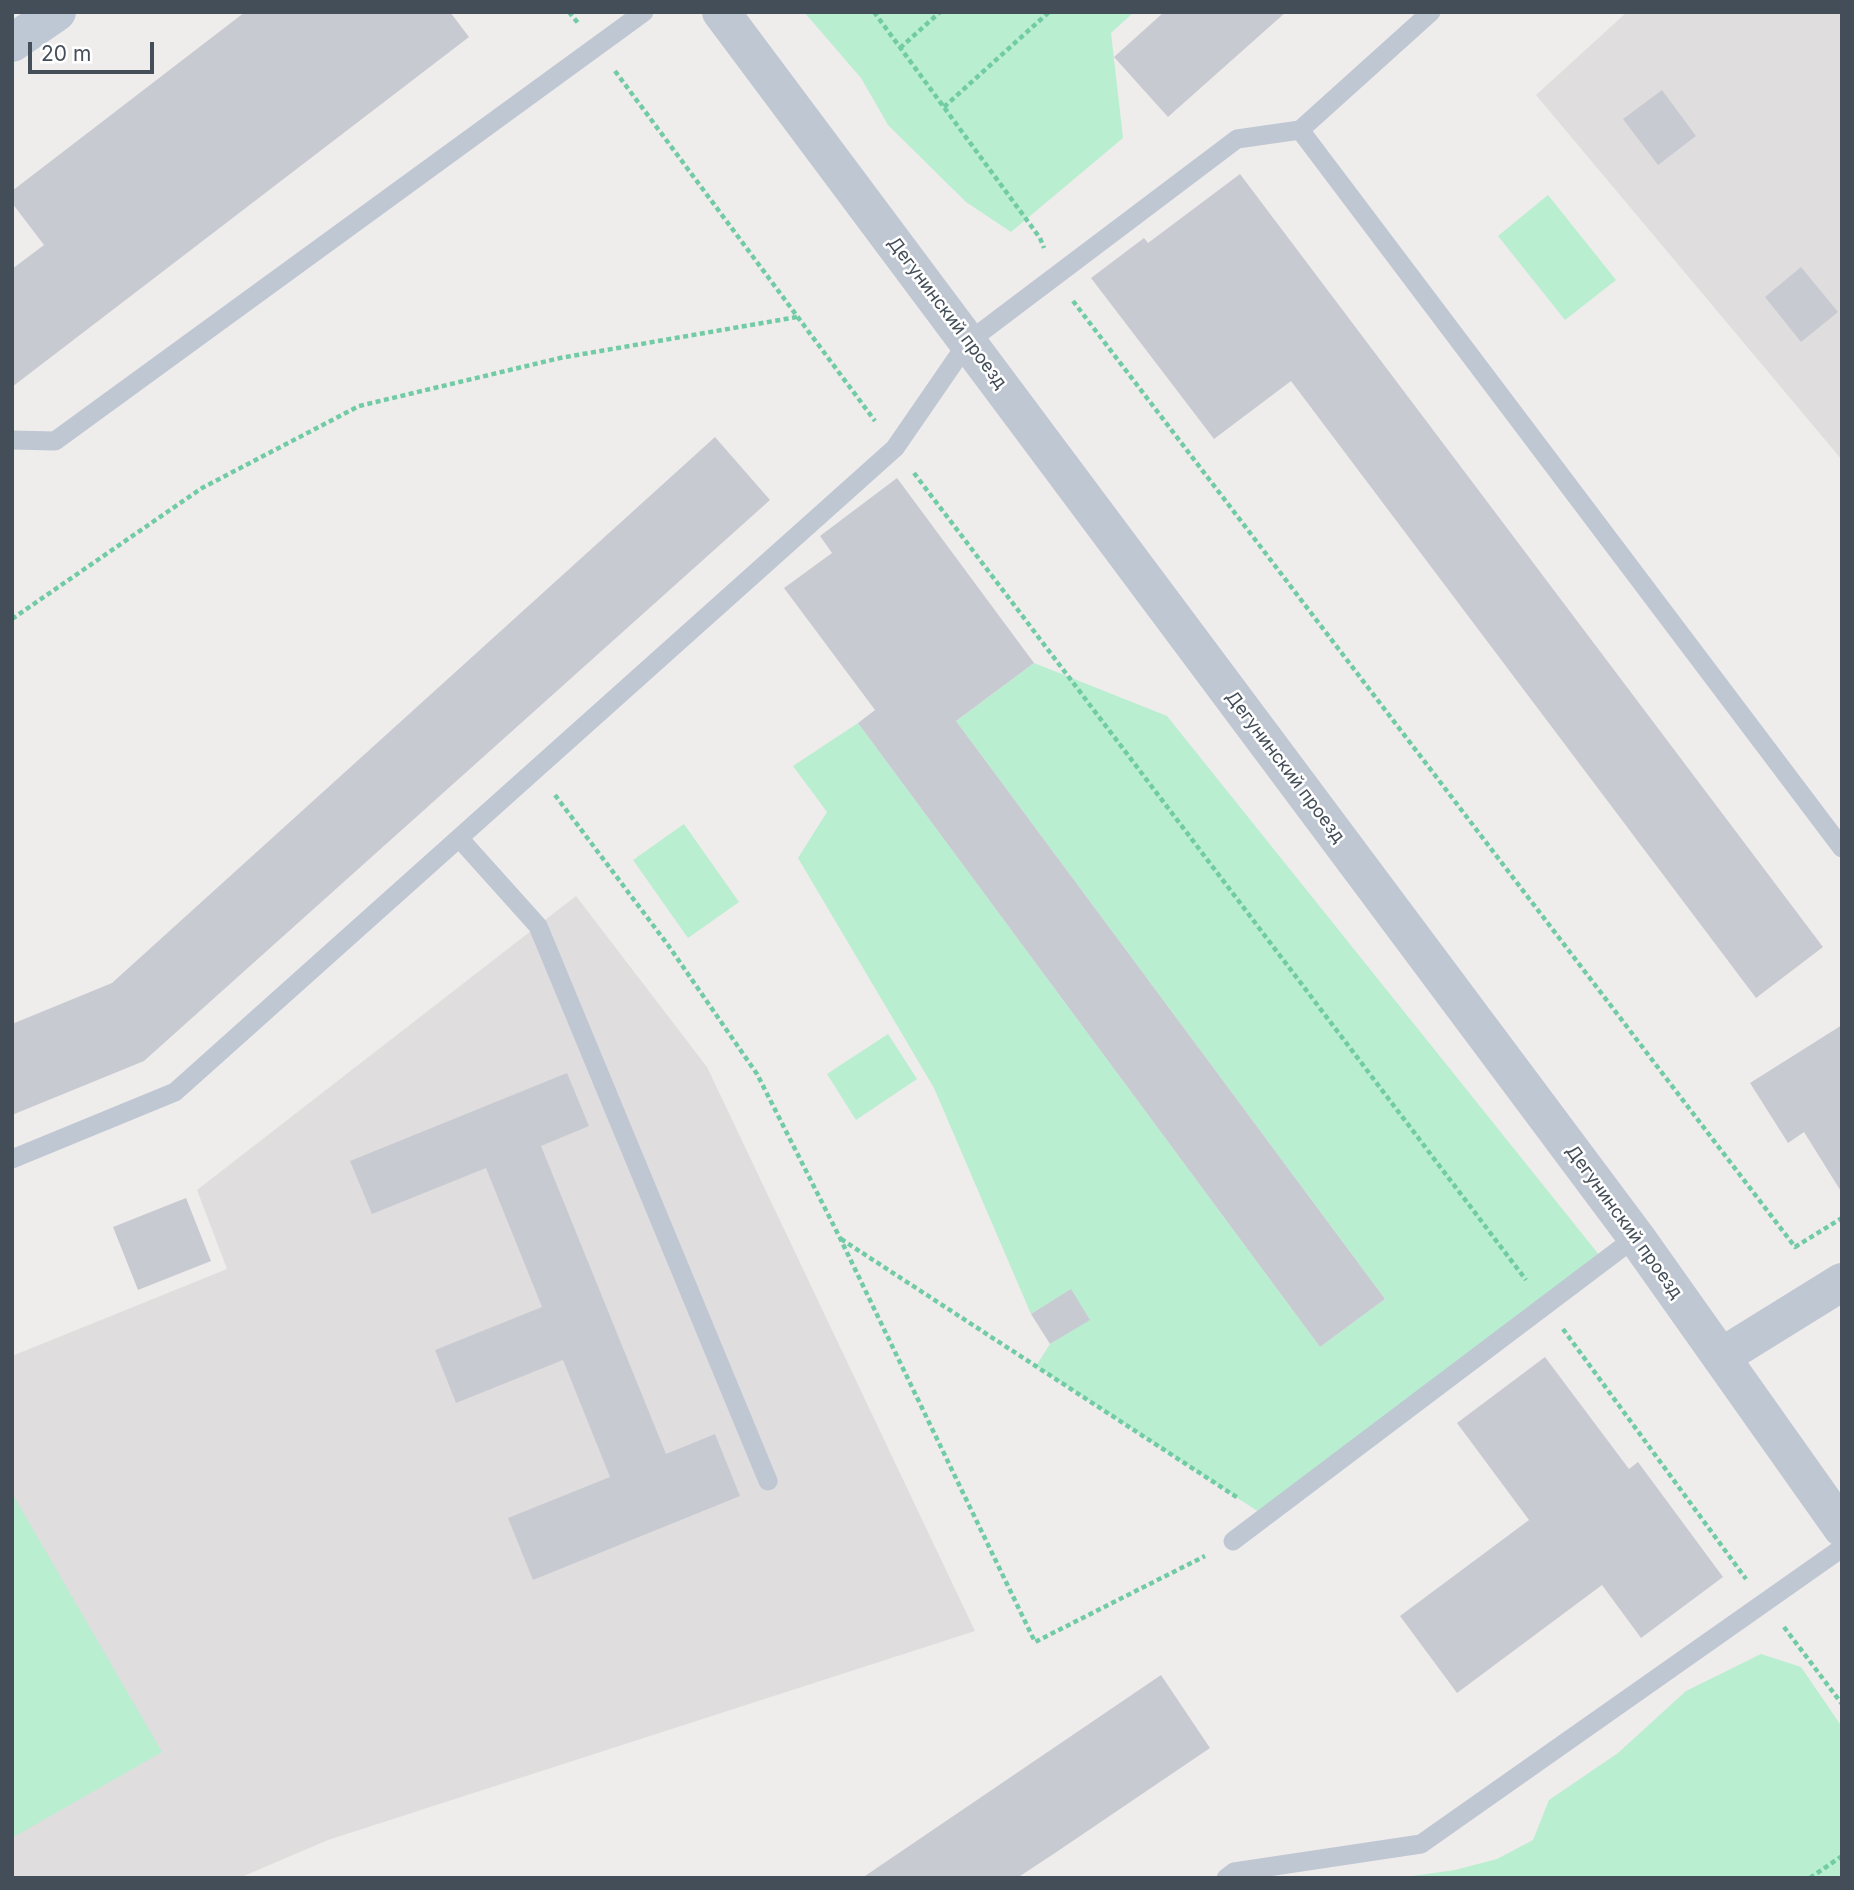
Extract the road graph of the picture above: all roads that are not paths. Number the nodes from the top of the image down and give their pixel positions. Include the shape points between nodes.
1 (57, 12) edge
2 (644, 12) edge
3 (721, 12) edge
4 (1431, 12) edge
5 (12, 43) edge
6 (1300, 130) junction
7 (968, 342) junction
8 (12, 440) edge
9 (459, 838) junction
10 (1842, 848) edge
11 (12, 1159) edge
12 (1636, 1237) junction
13 (1842, 1282) edge
14 (1721, 1357) junction
15 (768, 1481) dead end
16 (1842, 1528) edge
17 (1233, 1541) road end
18 (1842, 1548) edge
19 (1226, 1878) edge

1 - 5 main road
2 - 8 lane via 55,441
3 - 7 street, Дегунинский проезд
4 - 6 lane
6 - 7 lane via 1237,139
6 - 10 lane
7 - 9 lane via 895,447
7 - 12 street, Дегунинский проезд
9 - 11 lane via 176,1093
9 - 15 lane via 538,926
12 - 14 street, Дегунинский проезд
12 - 17 lane
13 - 14 street
14 - 16 street, Дегунинский проезд
18 - 19 lane via 1421,1844 1234,1872

